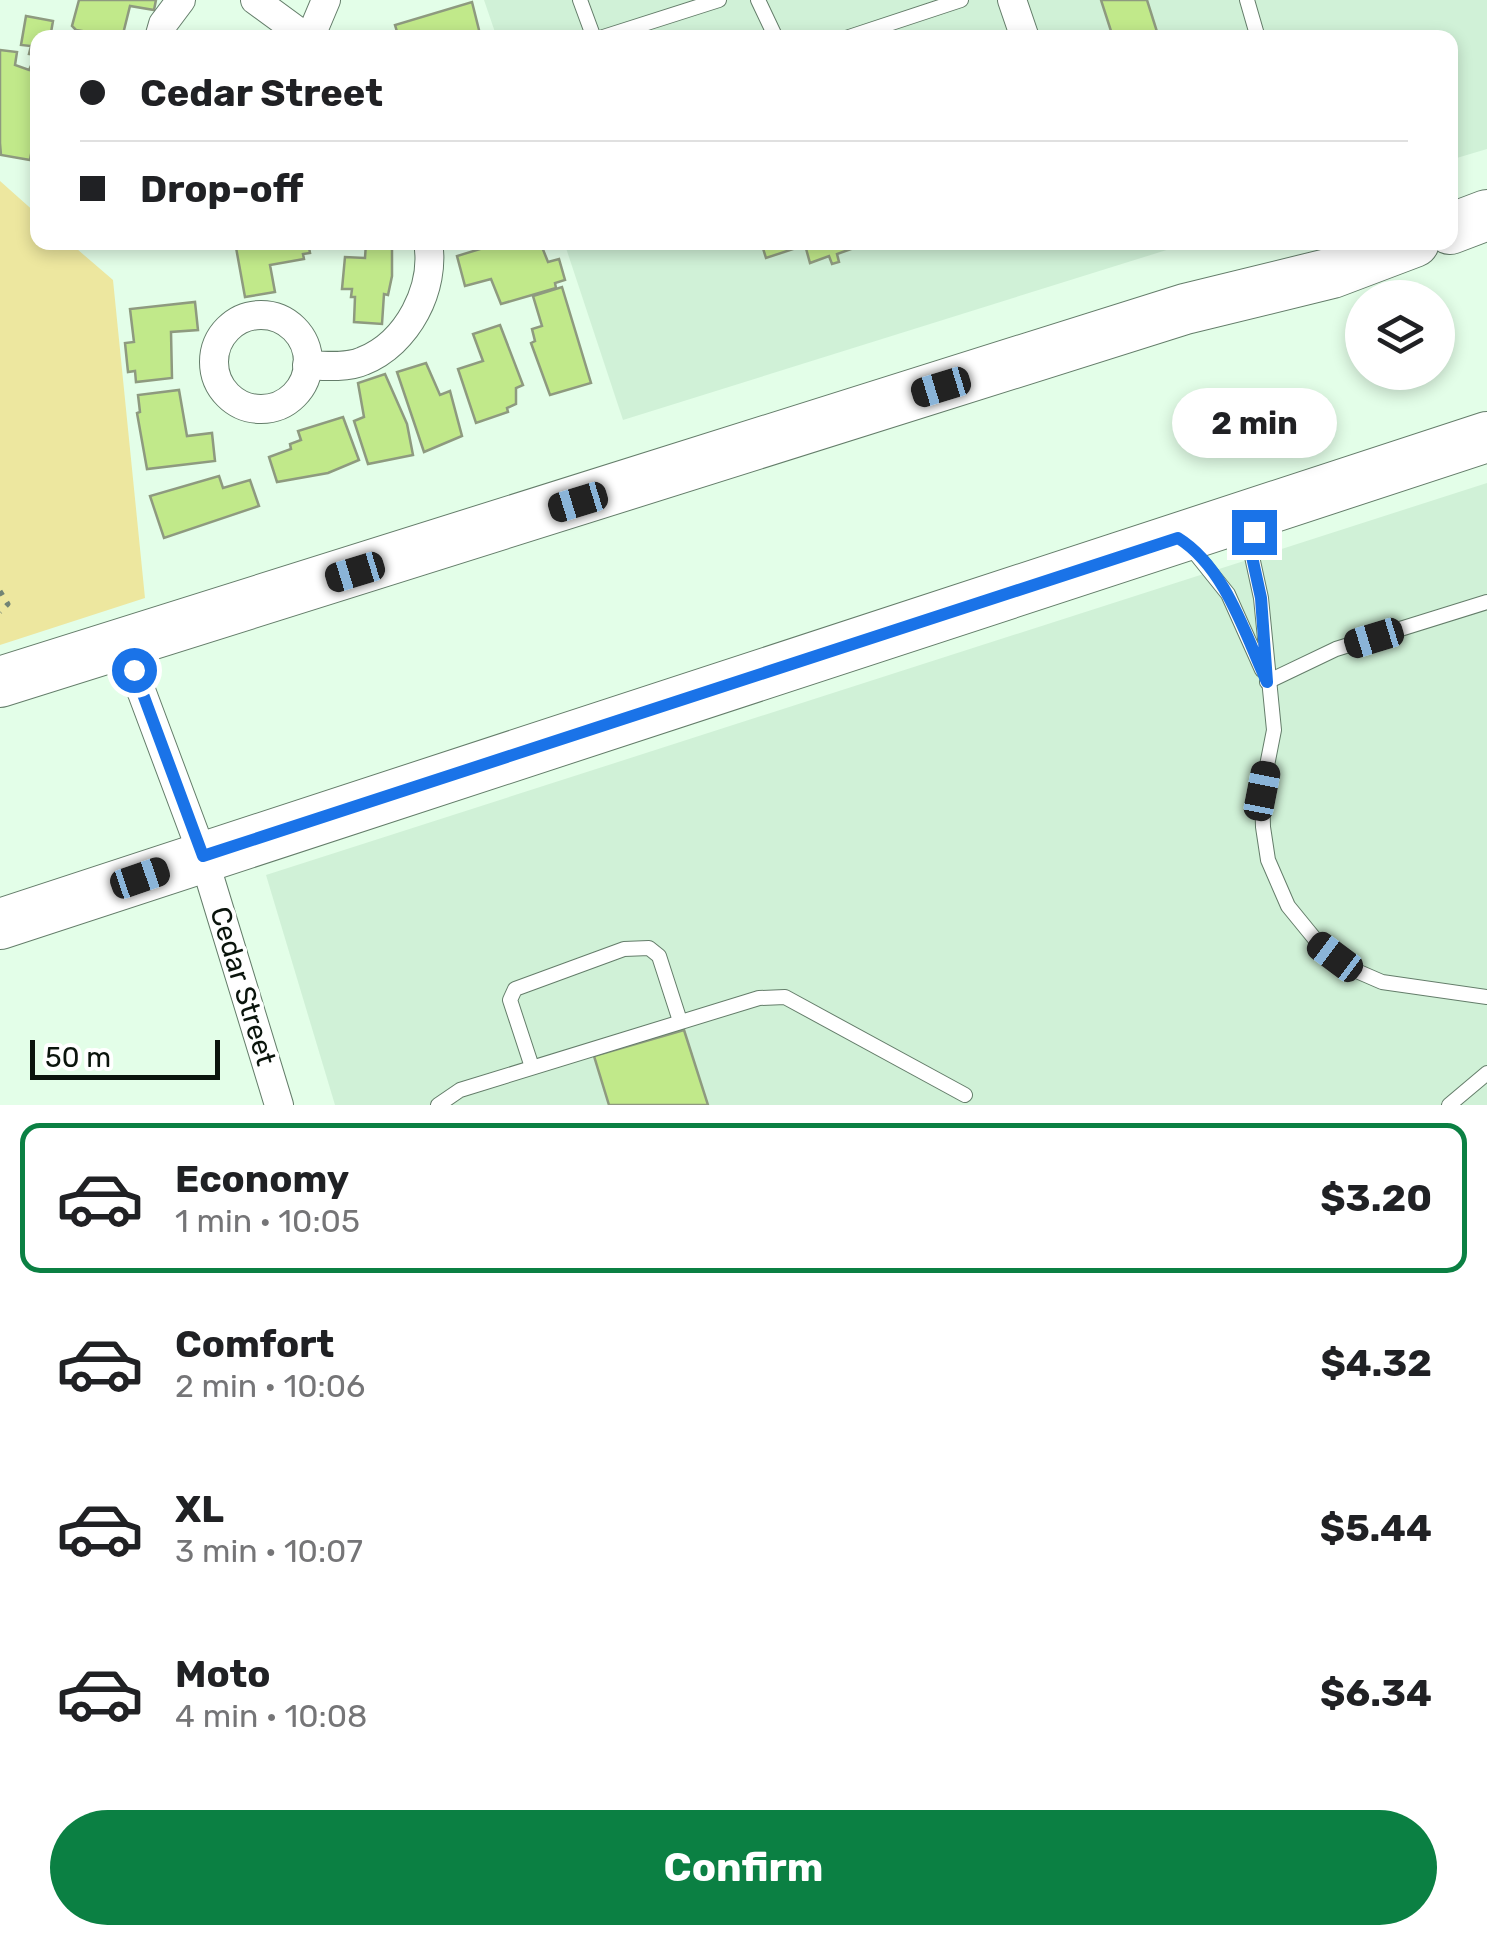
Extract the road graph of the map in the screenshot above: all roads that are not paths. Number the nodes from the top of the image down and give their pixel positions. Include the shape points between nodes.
1 (181, 0) edge
2 (256, 0) edge
3 (326, 0) edge
4 (580, 0) edge
5 (719, 0) edge
6 (758, 0) edge
7 (960, 0) edge
8 (1012, 0) edge
9 (1250, 1) edge
10 (161, 30) edge
11 (297, 30) edge
12 (312, 30) edge
13 (593, 30) edge
14 (623, 30) edge
15 (772, 30) edge
16 (870, 30) edge
17 (1022, 30) edge
18 (1256, 30) edge
19 (1487, 215) edge
20 (1458, 226) edge
21 (429, 250) edge
22 (1386, 250) edge
23 (307, 366) dead end
24 (1487, 437) edge
25 (1256, 512) junction
26 (1178, 538) junction
27 (1487, 602) edge
28 (122, 642) junction
29 (0, 682) edge
30 (1267, 682) junction
31 (203, 856) junction
32 (0, 924) edge
33 (1487, 997) edge
34 (680, 1021) junction
35 (532, 1067) junction
36 (1487, 1072) edge
37 (965, 1096) dead end
38 (280, 1105) edge
39 (438, 1105) edge
40 (1449, 1105) edge

1 - 10 street
2 - 11 street
3 - 12 street
4 - 13 lane
5 - 14 lane
6 - 15 lane
7 - 16 lane
8 - 17 street
9 - 18 lane
19 - 20 highway
21 - 23 street via 432,266 417,312 397,337 363,362
22 - 28 highway
24 - 25 highway
25 - 26 highway
25 - 30 lane via 1251,552
26 - 30 lane via 1228,594
26 - 31 highway
27 - 30 lane via 1336,649
28 - 29 highway
28 - 31 street, Cedar Street
30 - 33 lane via 1274,730 1262,791 1263,827 1268,860 1288,906 1319,944 1352,969 1382,982
31 - 32 highway
31 - 38 street, Cedar Street
34 - 35 lane
34 - 35 lane via 659,956 650,948 624,949 516,988 510,1000
34 - 37 lane via 758,998 785,997
35 - 39 lane via 460,1090
36 - 40 lane

